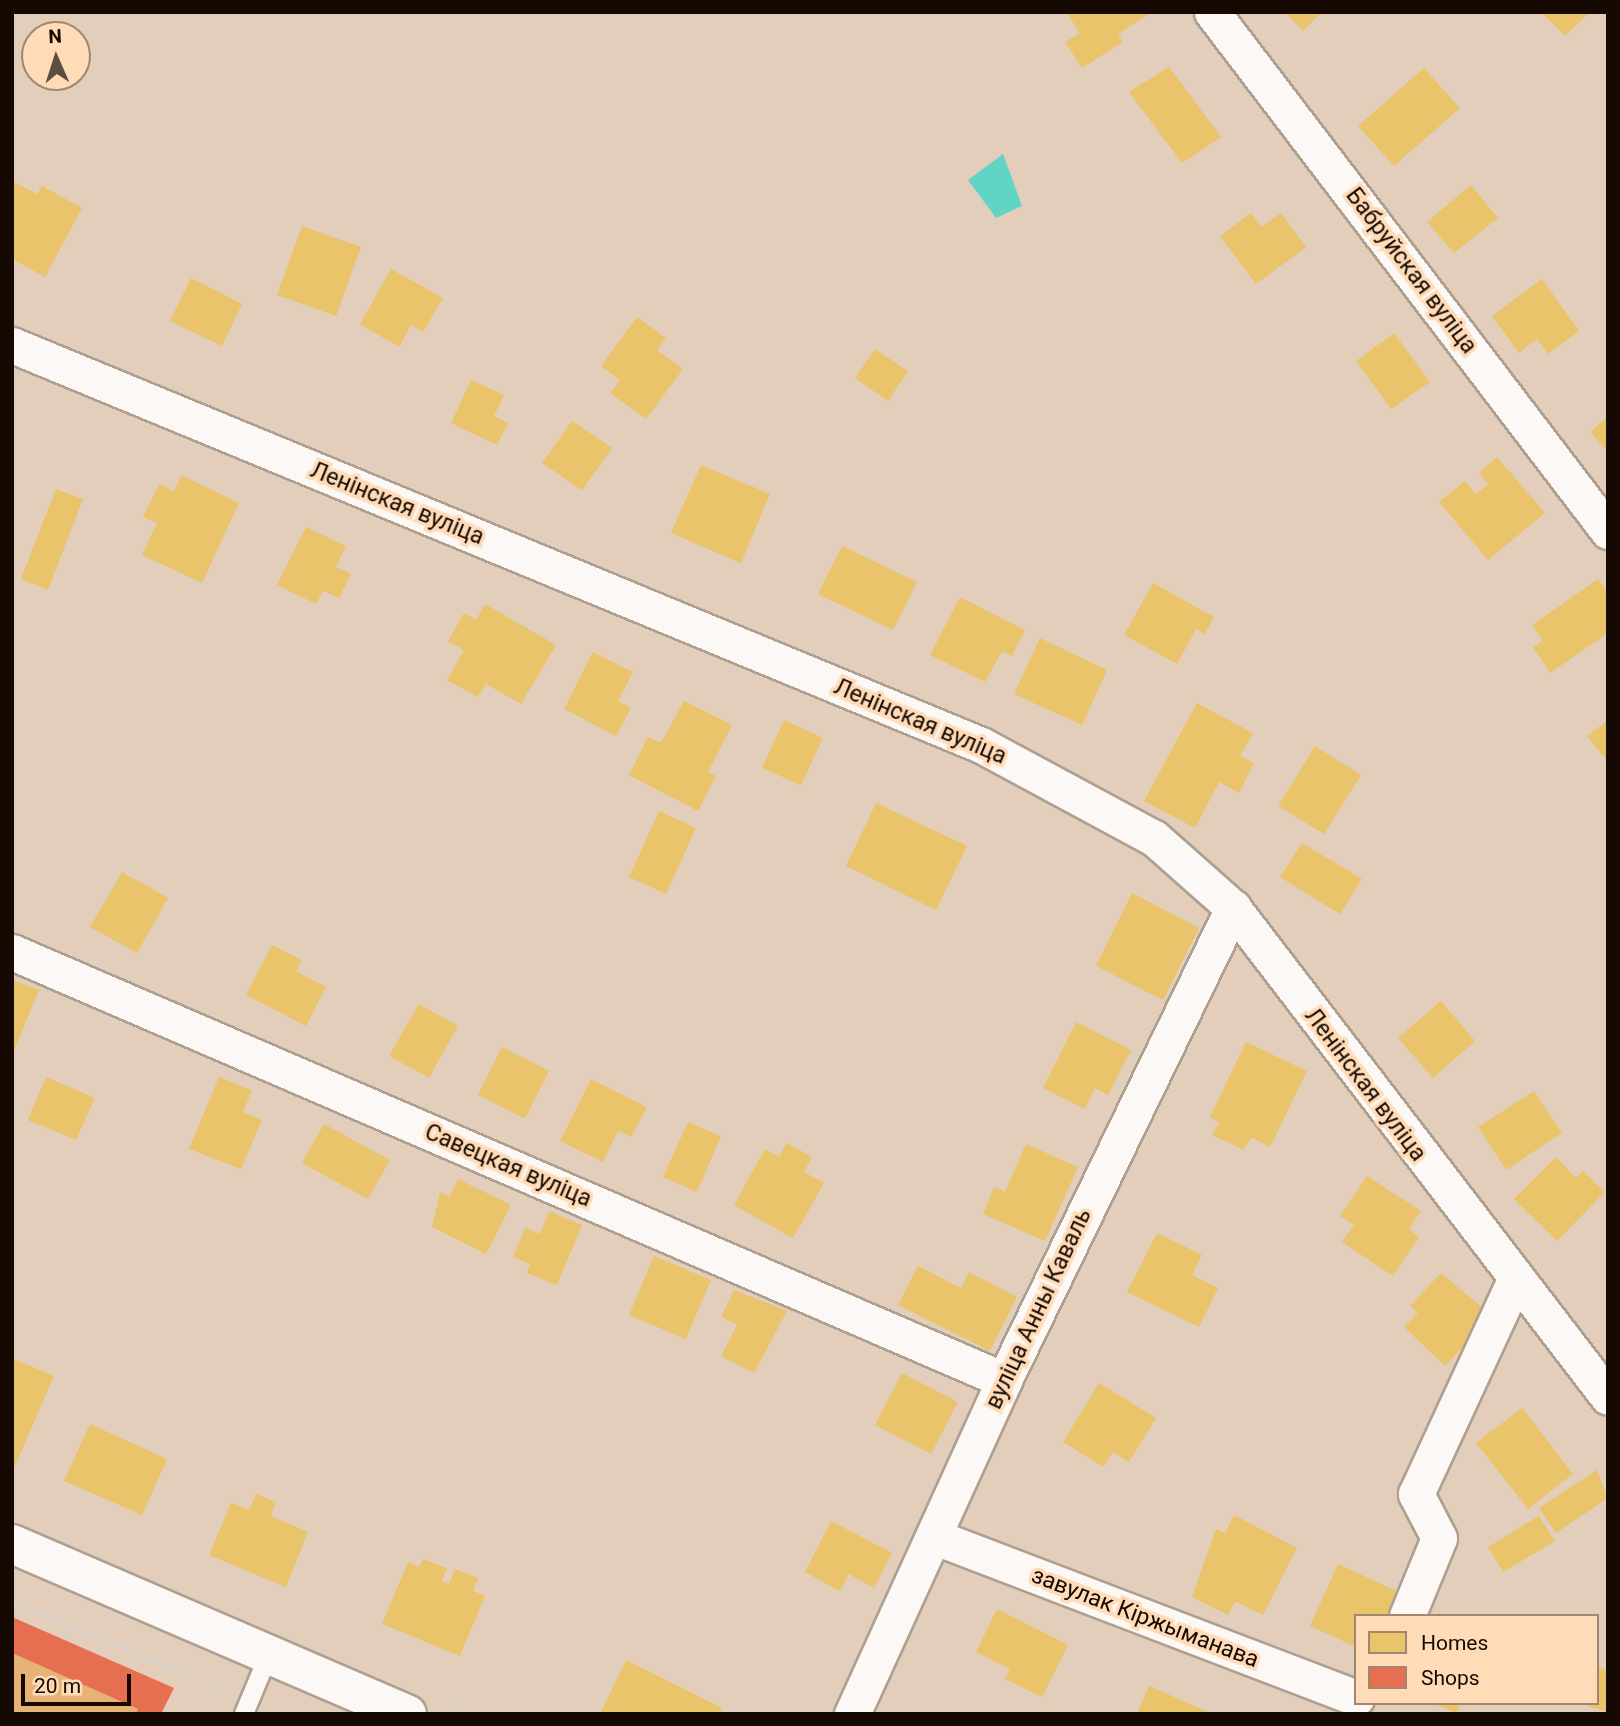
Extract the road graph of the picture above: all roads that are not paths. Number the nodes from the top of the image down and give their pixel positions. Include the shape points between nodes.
1 (1212, 12) edge
2 (12, 345) edge
3 (1608, 531) edge
4 (1233, 908) junction
5 (12, 952) edge
6 (1514, 1282) junction
7 (1004, 1380) junction
8 (1608, 1397) edge
9 (935, 1537) junction
10 (12, 1544) edge
11 (1408, 1614) edge
12 (269, 1654) junction
13 (1354, 1697) edge
14 (247, 1707) edge
15 (407, 1714) edge
16 (852, 1714) edge

1 - 3 street, Бабруйская вуліца
2 - 4 street, Ленінская вуліца via 981,745 1154,838
4 - 6 street, Ленінская вуліца
4 - 7 street, вуліца Анны Каваль
5 - 7 street, Савецкая вуліца
6 - 8 street, Ленінская вуліца
6 - 11 street via 1416,1494 1439,1538
7 - 9 street, вуліца Анны Каваль
9 - 13 street, завулак Кіржыманава
9 - 16 street, вуліца Анны Каваль
10 - 12 street
12 - 14 lane
12 - 15 street

